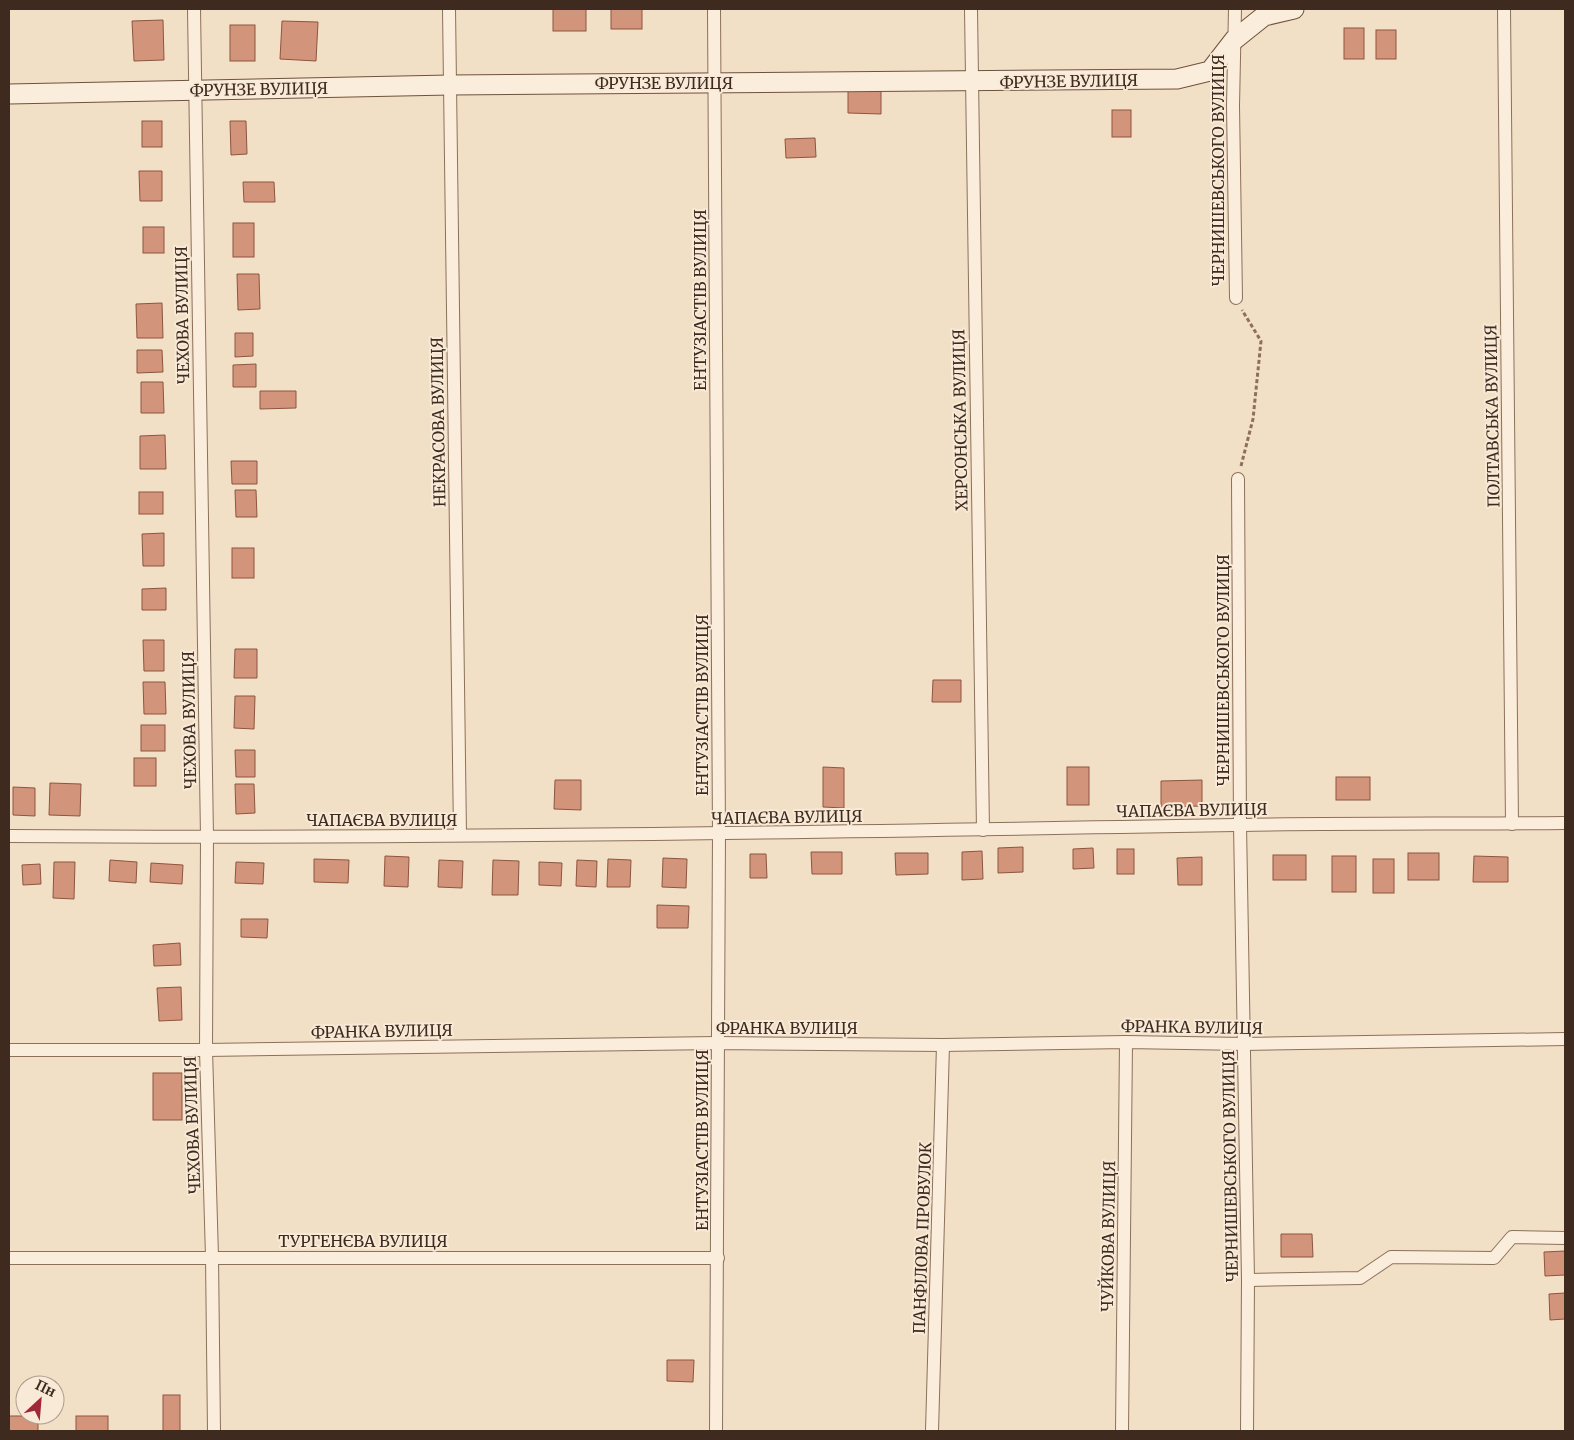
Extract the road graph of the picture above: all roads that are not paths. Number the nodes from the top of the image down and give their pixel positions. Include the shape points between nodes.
1 (194, 9) edge
2 (449, 9) edge
3 (714, 9) edge
4 (971, 9) edge
5 (1234, 9) edge
6 (1294, 9) edge
7 (1504, 9) edge
8 (1234, 40) junction
9 (972, 82) junction
10 (715, 83) junction
11 (450, 85) junction
12 (195, 90) junction
13 (9, 94) edge
14 (1236, 298) road end
15 (1238, 479) road end
16 (1565, 823) edge
17 (1512, 824) junction
18 (1240, 825) junction
19 (983, 830) junction
20 (719, 834) junction
21 (460, 835) junction
22 (9, 836) edge
23 (207, 837) junction
24 (1565, 1040) edge
25 (1126, 1042) junction
26 (718, 1043) junction
27 (1244, 1044) junction
28 (944, 1045) junction
29 (9, 1050) edge
30 (206, 1050) junction
31 (1565, 1238) edge
32 (212, 1257) junction
33 (9, 1258) edge
34 (718, 1258) junction
35 (1248, 1280) junction
36 (214, 1431) edge
37 (716, 1431) edge
38 (932, 1431) edge
39 (1122, 1431) edge
40 (1247, 1431) edge

1 - 12 street, ЧЕХОВА ВУЛИЦЯ
2 - 11 street, НЕКРАСОВА ВУЛИЦЯ
3 - 10 street, ЕНТУЗІАСТІВ ВУЛИЦЯ
4 - 9 street, ХЕРСОНСЬКА ВУЛИЦЯ
5 - 8 street, ЧЕРНИШЕВСЬКОГО ВУЛИЦЯ
6 - 8 street, ФРУНЗЕ ВУЛИЦЯ via 1264,16
7 - 17 street, ПОЛТАВСЬКА ВУЛИЦЯ
8 - 9 street, ФРУНЗЕ ВУЛИЦЯ via 1210,71 1177,80
8 - 14 street, ЧЕРНИШЕВСЬКОГО ВУЛИЦЯ
9 - 10 street, ФРУНЗЕ ВУЛИЦЯ
9 - 19 street, ХЕРСОНСЬКА ВУЛИЦЯ
10 - 11 street, ФРУНЗЕ ВУЛИЦЯ
10 - 20 street, ЕНТУЗІАСТІВ ВУЛИЦЯ
11 - 12 street, ФРУНЗЕ ВУЛИЦЯ
11 - 21 street, НЕКРАСОВА ВУЛИЦЯ
12 - 13 street, ФРУНЗЕ ВУЛИЦЯ
12 - 23 street, ЧЕХОВА ВУЛИЦЯ
15 - 18 street, ЧЕРНИШЕВСЬКОГО ВУЛИЦЯ
16 - 17 street, ЧАПАЄВА ВУЛИЦЯ
17 - 18 street, ЧАПАЄВА ВУЛИЦЯ
18 - 19 street, ЧАПАЄВА ВУЛИЦЯ
18 - 27 street, ЧЕРНИШЕВСЬКОГО ВУЛИЦЯ
19 - 20 street, ЧАПАЄВА ВУЛИЦЯ
20 - 21 street, ЧАПАЄВА ВУЛИЦЯ
20 - 26 street, ЕНТУЗІАСТІВ ВУЛИЦЯ
21 - 23 street, ЧАПАЄВА ВУЛИЦЯ
22 - 23 street, ЧАПАЄВА ВУЛИЦЯ
23 - 30 street, ЧЕХОВА ВУЛИЦЯ
24 - 27 street, ФРАНКА ВУЛИЦЯ
25 - 27 street, ФРАНКА ВУЛИЦЯ
25 - 28 street, ФРАНКА ВУЛИЦЯ
25 - 39 street, ЧУЙКОВА ВУЛИЦЯ
26 - 28 street, ФРАНКА ВУЛИЦЯ
26 - 30 street, ФРАНКА ВУЛИЦЯ
26 - 34 street, ЕНТУЗІАСТІВ ВУЛИЦЯ
27 - 35 street, ЧЕРНИШЕВСЬКОГО ВУЛИЦЯ
28 - 38 street, ПАНФІЛОВА ПРОВУЛОК
29 - 30 street, ФРАНКА ВУЛИЦЯ
30 - 32 street, ЧЕХОВА ВУЛИЦЯ
31 - 35 street via 1512,1237 1494,1258 1392,1257 1360,1278
32 - 33 street, ТУРГЕНЄВА ВУЛИЦЯ
32 - 34 street, ТУРГЕНЄВА ВУЛИЦЯ
32 - 36 street, ЧЕХОВА ВУЛИЦЯ
34 - 37 street, ЕНТУЗІАСТІВ ВУЛИЦЯ
35 - 40 street, ЧЕРНИШЕВСЬКОГО ВУЛИЦЯ

